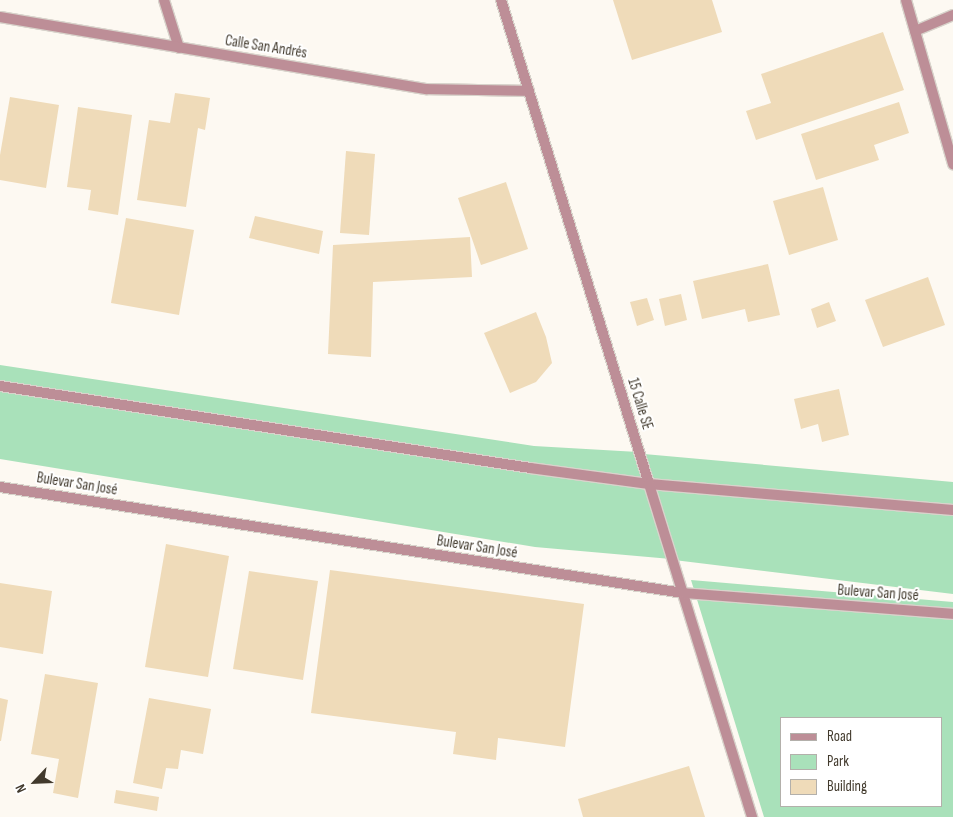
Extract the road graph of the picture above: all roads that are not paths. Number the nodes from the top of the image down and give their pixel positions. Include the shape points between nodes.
1 (164, 0) edge
2 (502, 0) edge
3 (906, 0) edge
4 (953, 15) edge
5 (0, 17) edge
6 (915, 31) junction
7 (179, 48) junction
8 (529, 91) junction
9 (953, 164) edge
10 (0, 386) edge
11 (649, 484) junction
12 (0, 487) edge
13 (953, 510) edge
14 (684, 593) junction
15 (953, 614) edge
16 (752, 817) edge

1 - 7 street
2 - 8 street, 15 Calle SE
3 - 6 street
4 - 6 street
5 - 7 street, Calle San Andrés
6 - 9 street
7 - 8 street, Calle San Andrés via 428,89
8 - 11 street, 15 Calle SE
10 - 11 street
11 - 13 street
11 - 14 street, 15 Calle SE
12 - 14 street, Bulevar San José
14 - 15 street, Bulevar San José
14 - 16 street, 15 Calle SE

